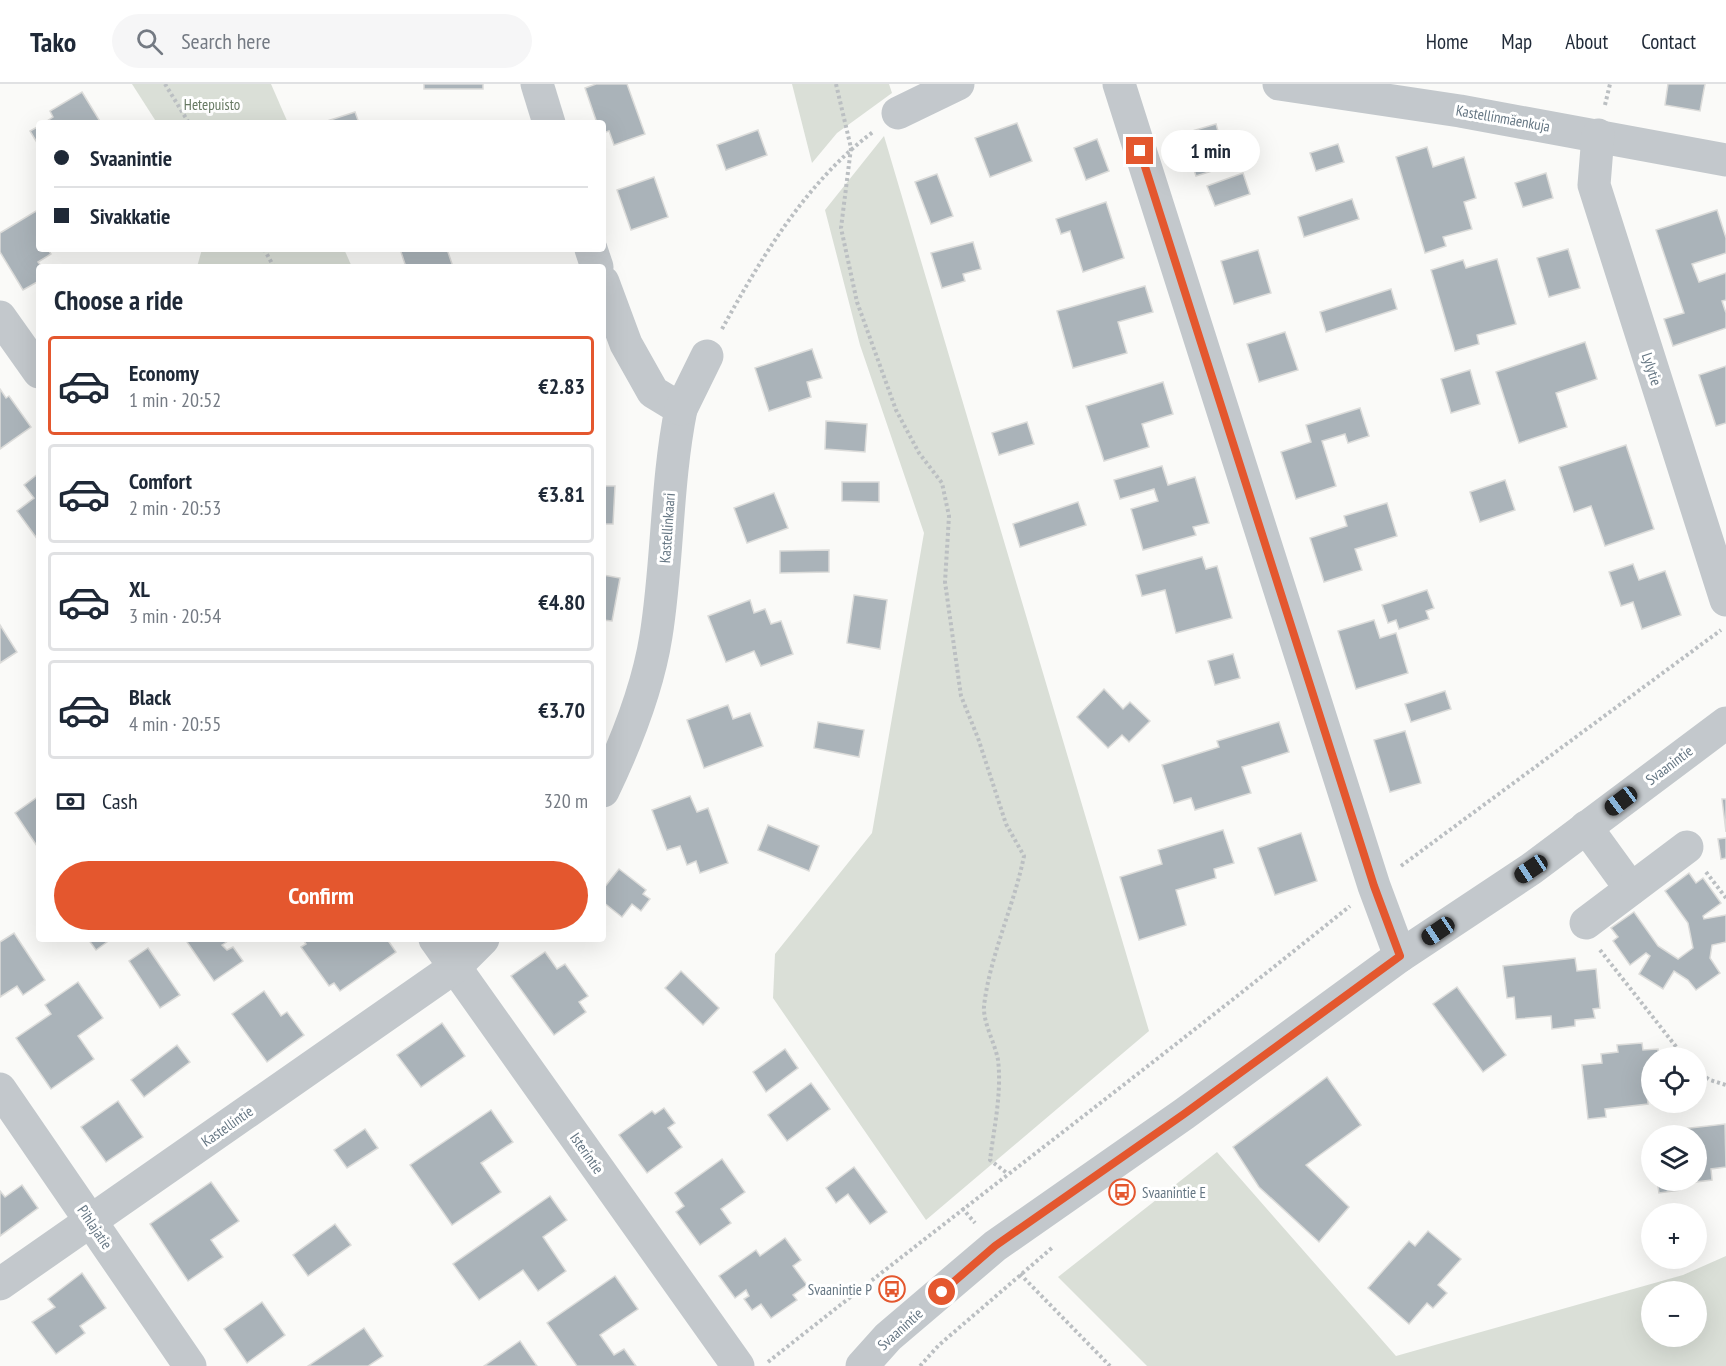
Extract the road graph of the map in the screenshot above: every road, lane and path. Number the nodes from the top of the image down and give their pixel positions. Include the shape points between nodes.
1 (165, 84) edge
2 (537, 84) edge
3 (836, 84) edge
4 (958, 84) edge
5 (1119, 84) edge
6 (1279, 84) edge
7 (898, 113) joint
8 (187, 120) edge
9 (548, 120) edge
10 (1598, 135) junction
11 (851, 148) junction
12 (1726, 159) edge
13 (606, 290) edge
14 (0, 316) edge
15 (707, 356) joint
16 (36, 368) edge
17 (681, 409) junction
18 (1726, 600) edge
19 (1726, 626) edge
20 (1726, 723) edge
21 (606, 785) edge
22 (1586, 827) junction
23 (1687, 847) dead end
24 (1374, 886) junction
25 (1631, 889) junction
26 (1586, 923) joint
27 (437, 942) edge
28 (480, 942) edge
29 (1400, 956) junction
30 (455, 967) junction
31 (1676, 1047) edge
32 (1707, 1078) edge
33 (1726, 1085) edge
34 (0, 1089) edge
35 (1008, 1174) junction
36 (962, 1208) junction
37 (91, 1221) junction
38 (995, 1246) junction
39 (1020, 1273) junction
40 (0, 1284) edge
41 (190, 1366) edge
42 (738, 1366) edge
43 (763, 1366) edge
44 (862, 1366) edge
45 (920, 1366) edge
46 (1110, 1366) edge

1 - 8 path
2 - 9 street
3 - 11 path
4 - 7 street
5 - 24 street
6 - 10 street, Kastellinmäenkuja
7 - 11 path
10 - 12 street, Kastellinmäenkuja
10 - 18 street, Lylytie via 1594,185
11 - 15 path via 792,216 745,287
11 - 35 path via 841,228 857,302 896,410 919,453 942,483 949,516 945,582 961,696 1006,824 1024,856 984,1009 998,1060 990,1160
13 - 17 street via 626,344 653,392
14 - 16 street
15 - 17 street, Kastellinkaari
17 - 21 street, Kastellinkaari via 673,450 656,638 627,741
19 - 24 path
20 - 22 street, Svaanintie
22 - 25 street
22 - 29 street, Svaanintie via 1531,869
23 - 25 street
24 - 29 street
24 - 35 path
25 - 26 street
26 - 31 path via 1604,957
27 - 30 street, Isterintie
28 - 30 street
29 - 38 street, Svaanintie
30 - 37 street, Kastellintie
30 - 42 street, Isterintie
32 - 33 path
34 - 37 street, Pihlajatie
35 - 36 path
36 - 38 path
36 - 43 path
37 - 40 street, Kastellintie
37 - 41 street, Pihlajatie
38 - 39 path
38 - 44 street, Svaanintie via 888,1337
39 - 45 path
39 - 46 path

